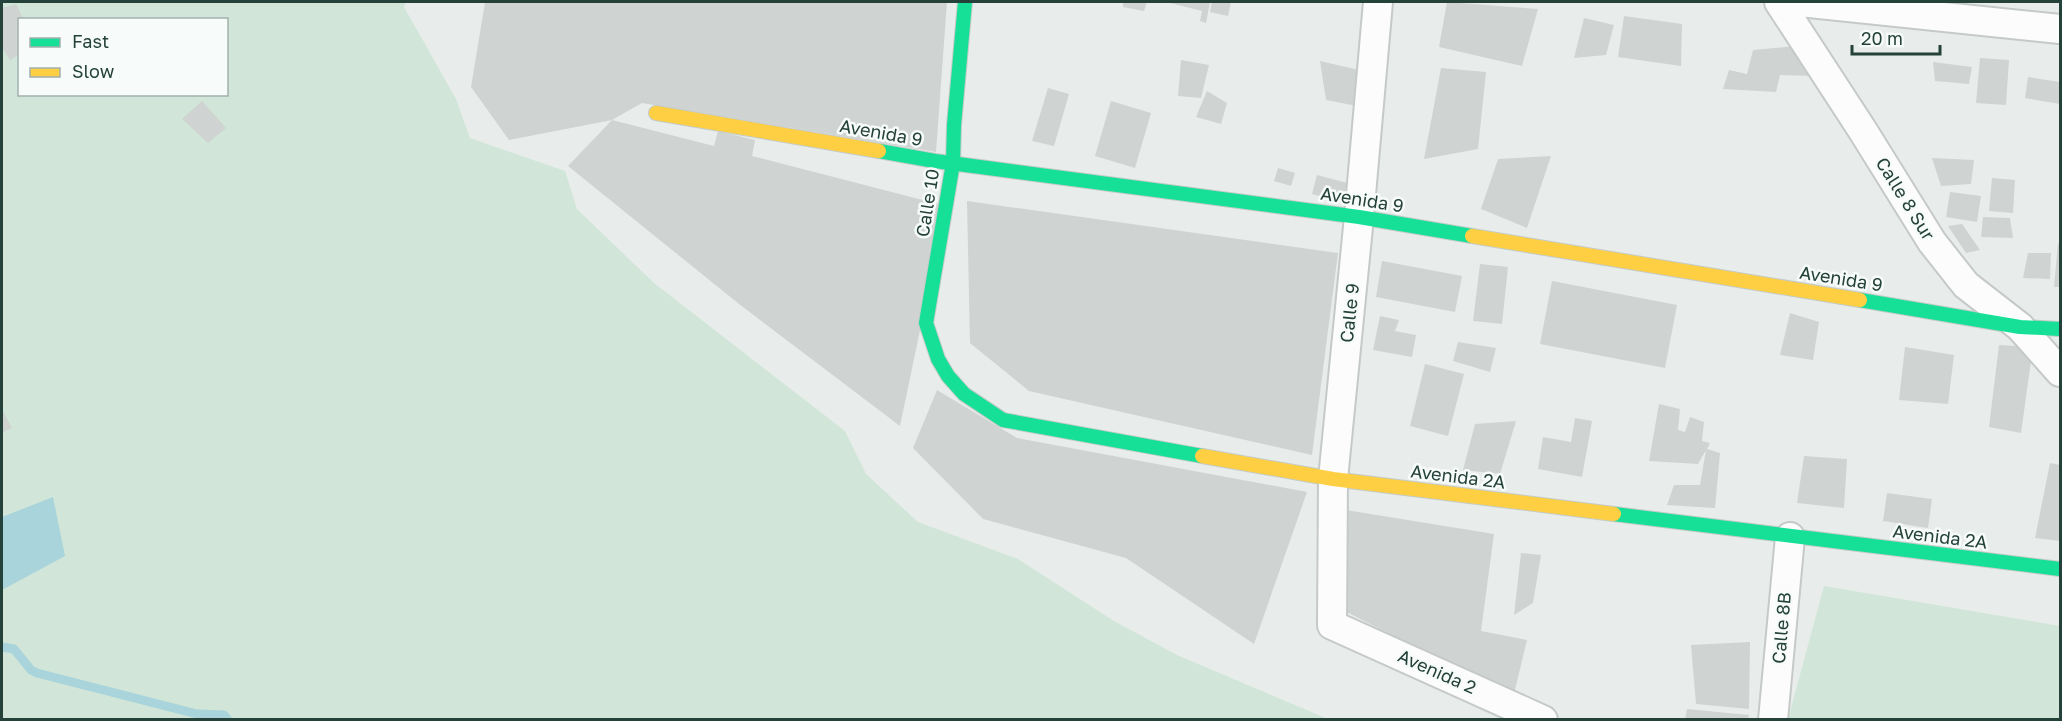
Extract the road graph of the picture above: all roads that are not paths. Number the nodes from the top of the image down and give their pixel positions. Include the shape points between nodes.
1 (965, 2) edge
2 (1378, 2) edge
3 (1779, 2) edge
4 (1800, 2) edge
5 (2061, 28) edge
6 (656, 113) dead end
7 (953, 163) junction
8 (1359, 218) junction
9 (929, 302) joint
10 (2020, 327) junction
11 (2061, 329) edge
12 (2061, 372) edge
13 (1333, 479) junction
14 (1790, 537) junction
15 (2061, 569) edge
16 (1332, 625) joint
17 (1543, 720) edge
18 (1773, 720) edge

1 - 7 street, Calle 10
2 - 8 street, Calle 9
3 - 10 street, Calle 8 Sur via 1932,242 1966,285
4 - 5 street
6 - 7 street, Avenida 9
7 - 8 street, Avenida 9
7 - 9 street, Calle 10
8 - 10 street, Avenida 9
8 - 13 street, Calle 9
9 - 13 street, Avenida 2A via 926,323 935,355 959,390 1003,420
10 - 11 street, Avenida 9
10 - 12 street, Calle 8 Sur
13 - 14 street, Avenida 2A
13 - 16 street, Calle 9
14 - 15 street, Avenida 2A
14 - 18 street, Calle 8B
16 - 17 street, Avenida 2

